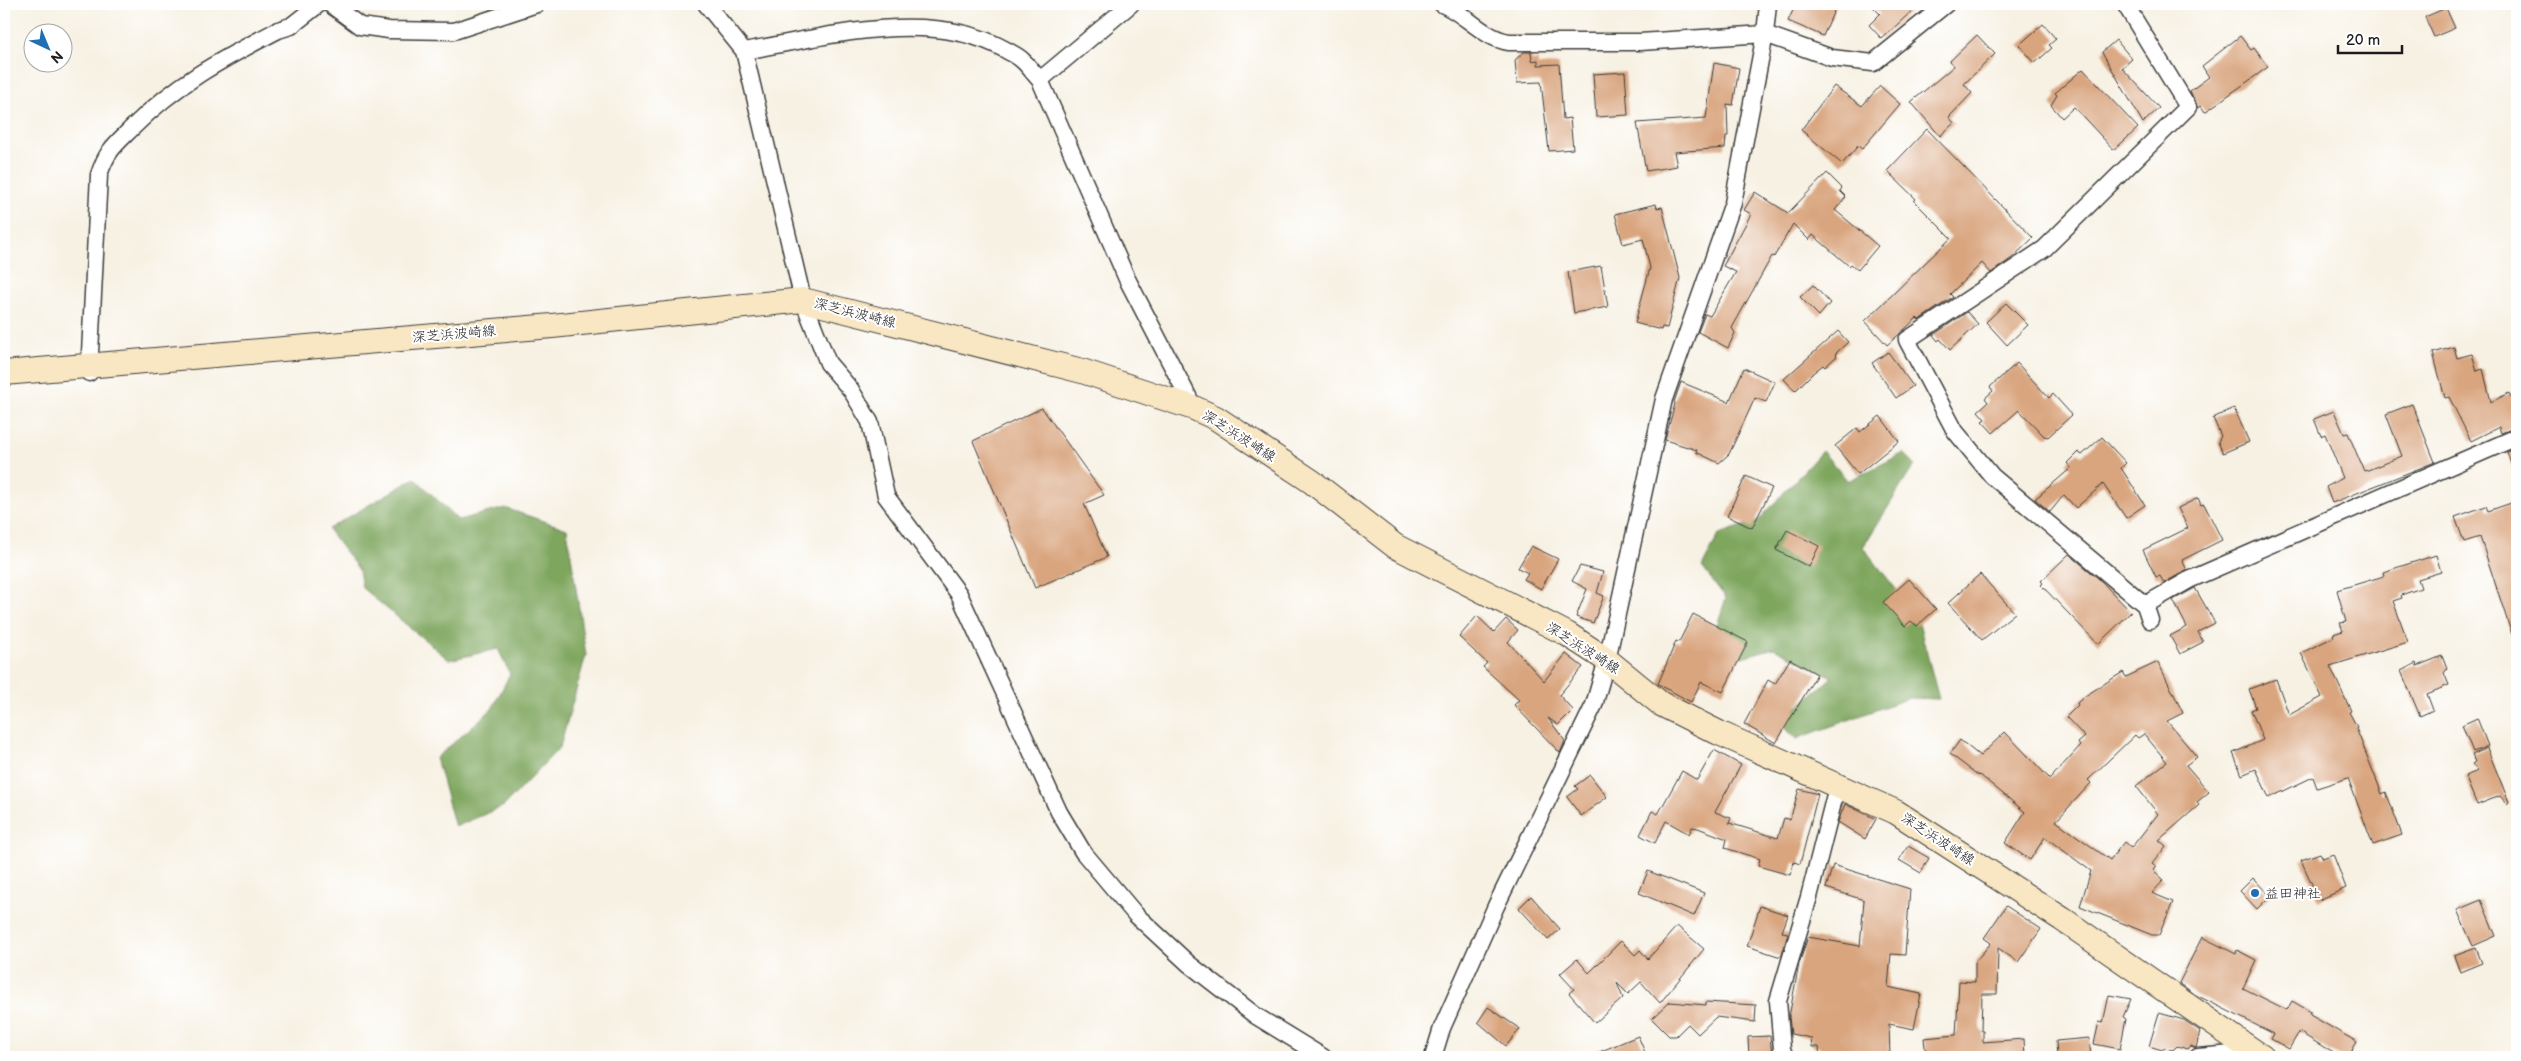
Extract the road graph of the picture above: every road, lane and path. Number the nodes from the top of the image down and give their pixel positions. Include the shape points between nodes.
1 (319, 4) edge
2 (330, 4) edge
3 (537, 4) edge
4 (706, 4) edge
5 (1131, 4) edge
6 (1442, 4) edge
7 (1768, 4) edge
8 (1946, 4) edge
9 (2125, 4) edge
10 (1764, 34) junction
11 (744, 51) junction
12 (1040, 80) junction
13 (802, 300) junction
14 (88, 370) junction
15 (4, 373) edge
16 (1194, 408) junction
17 (2517, 437) edge
18 (1607, 660) junction
19 (1837, 787) junction
20 (2259, 1055) edge
21 (1323, 1057) edge
22 (1433, 1057) edge
23 (1785, 1057) edge
24 (2198, 1057) edge

1 - 14 street via 291,26 193,77 158,102 105,156 99,175
2 - 3 street via 360,26 454,31
4 - 11 street
5 - 12 street
6 - 10 street via 1457,10 1495,40 1509,42 1640,42
7 - 10 street
8 - 10 street via 1873,63 1832,58
9 - 17 street via 2188,107 2044,249 1908,340 1955,431 1992,476 2148,612 2189,580
10 - 18 street via 1733,203 1664,400
11 - 12 street via 827,36 890,29 928,29 964,33 996,44 1022,59
11 - 13 street
12 - 16 street via 1127,279
13 - 14 main road, 深芝浜波崎線
13 - 16 main road, 深芝浜波崎線 via 1082,371
13 - 21 street via 828,363 851,390 870,422 886,496 959,594 1059,812 1083,852 1136,915 1189,964 1256,1016
14 - 15 main road, 深芝浜波崎線
16 - 18 main road, 深芝浜波崎線 via 1216,418 1311,481 1395,546 1567,634
18 - 19 main road, 深芝浜波崎線 via 1661,704
18 - 22 street via 1594,705 1496,906 1442,1028
19 - 20 main road, 深芝浜波崎線 via 1896,812 2062,919
19 - 23 street via 1810,897 1778,1001
20 - 24 street

